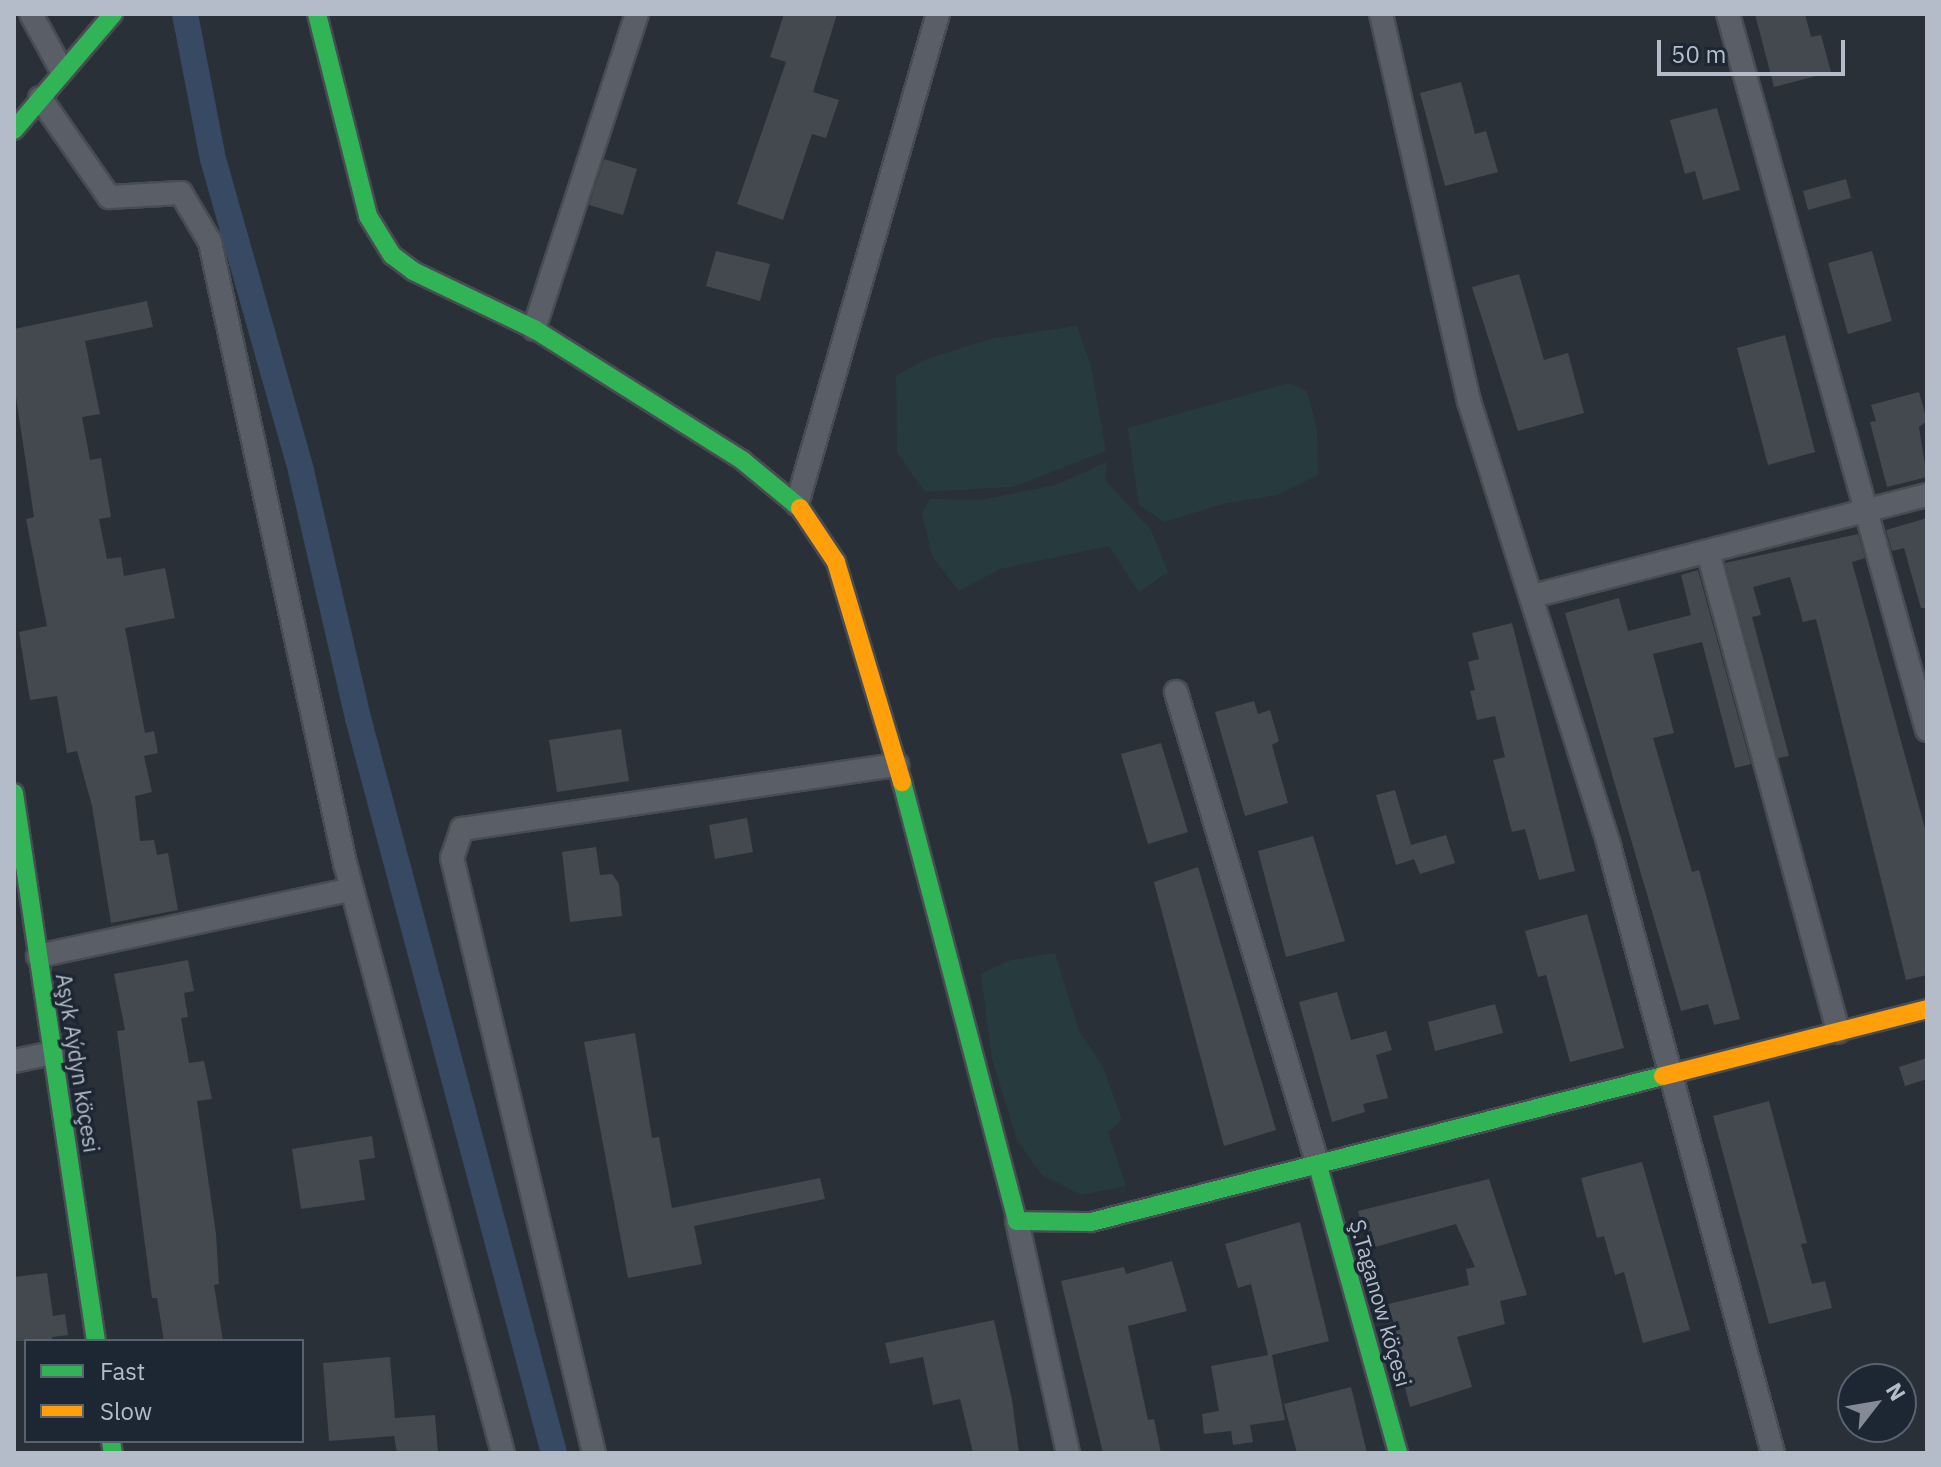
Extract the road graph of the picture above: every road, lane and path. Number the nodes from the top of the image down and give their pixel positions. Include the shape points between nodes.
1 (31, 14) edge
2 (113, 14) edge
3 (317, 14) edge
4 (637, 14) edge
5 (938, 14) edge
6 (1381, 14) edge
7 (1728, 14) edge
8 (93, 24) edge
9 (61, 69) junction
10 (40, 98) junction
11 (14, 130) edge
12 (534, 329) junction
13 (1927, 495) edge
14 (797, 504) junction
15 (1869, 510) junction
16 (1708, 552) junction
17 (1533, 596) junction
18 (1176, 692) dead end
19 (1927, 730) edge
20 (897, 765) junction
21 (14, 793) edge
22 (352, 889) junction
23 (38, 956) junction
24 (1927, 1009) edge
25 (1838, 1032) junction
26 (52, 1053) junction
27 (14, 1061) edge
28 (1670, 1075) junction
29 (1318, 1166) junction
30 (1017, 1221) junction
31 (96, 1339) edge
32 (503, 1453) edge
33 (594, 1453) edge
34 (1068, 1453) edge
35 (1398, 1453) edge
36 (1773, 1453) edge

1 - 9 street
2 - 8 street
3 - 12 street via 368,216 392,255 413,271
4 - 12 street
5 - 14 street
6 - 17 street via 1469,401
7 - 15 street
8 - 9 street
9 - 10 street
10 - 11 street
10 - 22 street via 109,197 181,193 210,242
12 - 14 street via 742,460
13 - 15 street
14 - 20 street via 836,562
15 - 16 street
15 - 19 street
16 - 17 street
16 - 25 street
17 - 28 street via 1609,846
18 - 29 street
20 - 30 street
20 - 33 street via 462,829 452,858
21 - 23 street, Aşyk Aýdyn köçesi
22 - 23 street
22 - 32 street
23 - 26 street, Aşyk Aýdyn köçesi
24 - 25 street
25 - 28 street
26 - 27 street
26 - 31 street, Aşyk Aýdyn köçesi
28 - 29 street
28 - 36 street
29 - 30 street via 1091,1222
29 - 35 street, Ş.Taganow köçesi
30 - 34 street

